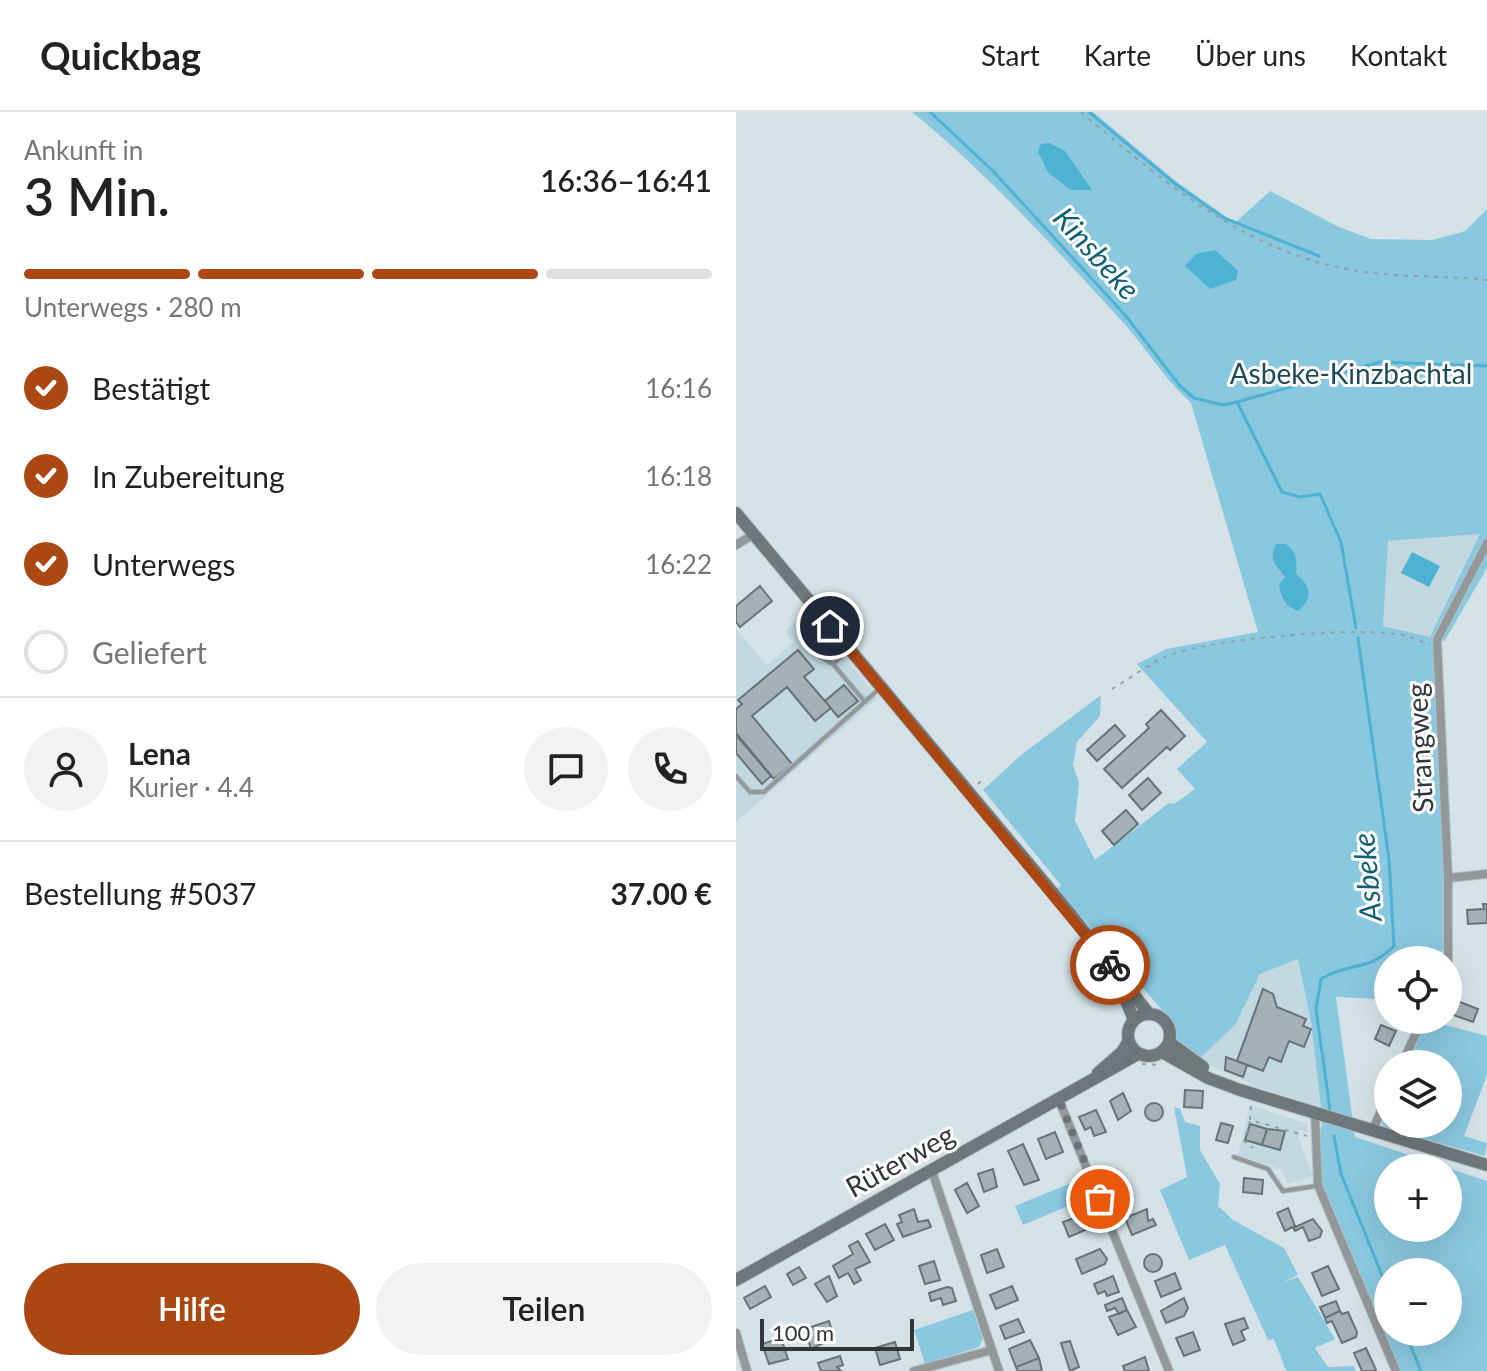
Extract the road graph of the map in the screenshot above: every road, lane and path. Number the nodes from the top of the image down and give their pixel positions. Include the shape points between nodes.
1 (1081, 112) edge
2 (1487, 280) edge
3 (736, 513) edge
4 (754, 534) junction
5 (1487, 543) edge
6 (736, 545) edge
7 (799, 630) dead end
8 (1437, 647) junction
9 (849, 649) junction
10 (833, 664) junction
11 (881, 687) junction
12 (1112, 689) dead end
13 (865, 702) junction
14 (736, 776) edge
15 (1487, 874) edge
16 (1448, 878) junction
17 (1448, 946) edge
18 (1112, 968) junction
19 (1149, 1014) junction
20 (1134, 1020) junction
21 (1128, 1042) junction
22 (1166, 1047) junction
23 (1138, 1054) junction
24 (1087, 1083) junction
25 (1059, 1100) junction
26 (1251, 1104) dead end
27 (1315, 1113) junction
28 (1250, 1120) junction
29 (1374, 1127) edge
30 (1372, 1131) junction
31 (1293, 1132) junction
32 (1294, 1138) dead end
33 (1313, 1138) junction
34 (1253, 1148) dead end
35 (1234, 1157) dead end
36 (1487, 1165) edge
37 (932, 1171) junction
38 (1318, 1185) junction
39 (736, 1280) edge
40 (736, 1333) edge
41 (992, 1350) junction
42 (747, 1371) edge
43 (914, 1371) edge
44 (999, 1371) edge
45 (1169, 1371) edge
46 (1396, 1371) edge

1 - 2 path via 1226,225 1276,247 1352,270
3 - 4 main road
4 - 6 street
4 - 9 main road
5 - 8 street, Strangweg
7 - 10 lane
8 - 12 path via 1406,635 1371,633 1257,637 1166,656
8 - 16 street, Strangweg
9 - 10 lane
9 - 11 main road
10 - 13 lane
11 - 13 lane
11 - 18 main road
13 - 14 lane via 764,792 750,792
15 - 16 street
16 - 17 street, Strangweg
18 - 19 main road
18 - 20 main road
19 - 20 main road
19 - 22 main road via 1168,1026
20 - 21 main road
21 - 23 main road
21 - 24 main road, Rüterweg
22 - 23 main road via 1146,1057
22 - 27 main road via 1221,1081
23 - 24 main road, Rüterweg
24 - 25 main road, Rüterweg
25 - 37 main road, Rüterweg
25 - 45 street
26 - 28 path
27 - 30 main road
27 - 33 street
28 - 31 path
28 - 34 path via 1244,1141
29 - 30 street
30 - 36 main road
31 - 32 path
31 - 33 path
33 - 38 street
35 - 38 lane via 1268,1169 1283,1191
37 - 39 main road, Rüterweg
37 - 41 street
38 - 46 street
40 - 42 street
41 - 43 street
41 - 44 street

